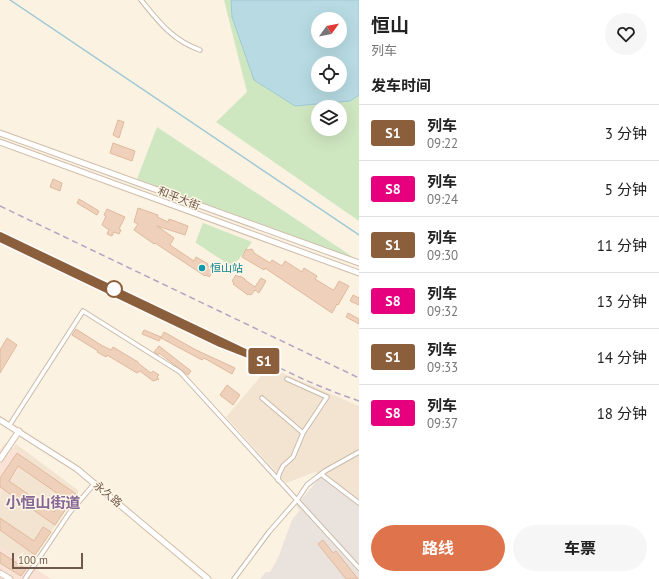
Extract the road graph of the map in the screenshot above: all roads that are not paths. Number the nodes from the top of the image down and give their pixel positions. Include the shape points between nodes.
1 (141, 0) edge
2 (200, 50) dead end
3 (0, 133) edge
4 (0, 142) edge
5 (359, 264) edge
6 (359, 273) edge
7 (287, 379) dead end
8 (262, 398) dead end
9 (0, 420) edge
10 (9, 426) junction
11 (19, 431) junction
12 (303, 433) junction
13 (359, 452) edge
14 (0, 459) edge
15 (321, 474) junction
16 (278, 480) junction
17 (95, 483) junction
18 (297, 500) junction
19 (359, 504) edge
20 (359, 568) edge
21 (0, 573) edge
22 (10, 579) edge
23 (24, 579) edge
24 (208, 579) edge
25 (234, 579) edge

1 - 2 street via 164,29
3 - 5 main road, 和平大街
4 - 6 main road, 和平大街
7 - 12 street via 326,397
8 - 12 street
9 - 10 main road, 永久路
10 - 11 main road, 永久路
10 - 16 street via 83,311 180,372
11 - 14 main road
11 - 17 main road, 永久路
12 - 16 street via 293,457 283,466
13 - 15 street
15 - 18 street via 307,485
15 - 19 street
16 - 18 street
17 - 23 street via 70,512
17 - 24 main road, 永久路
18 - 20 street
18 - 25 street
21 - 22 main road

